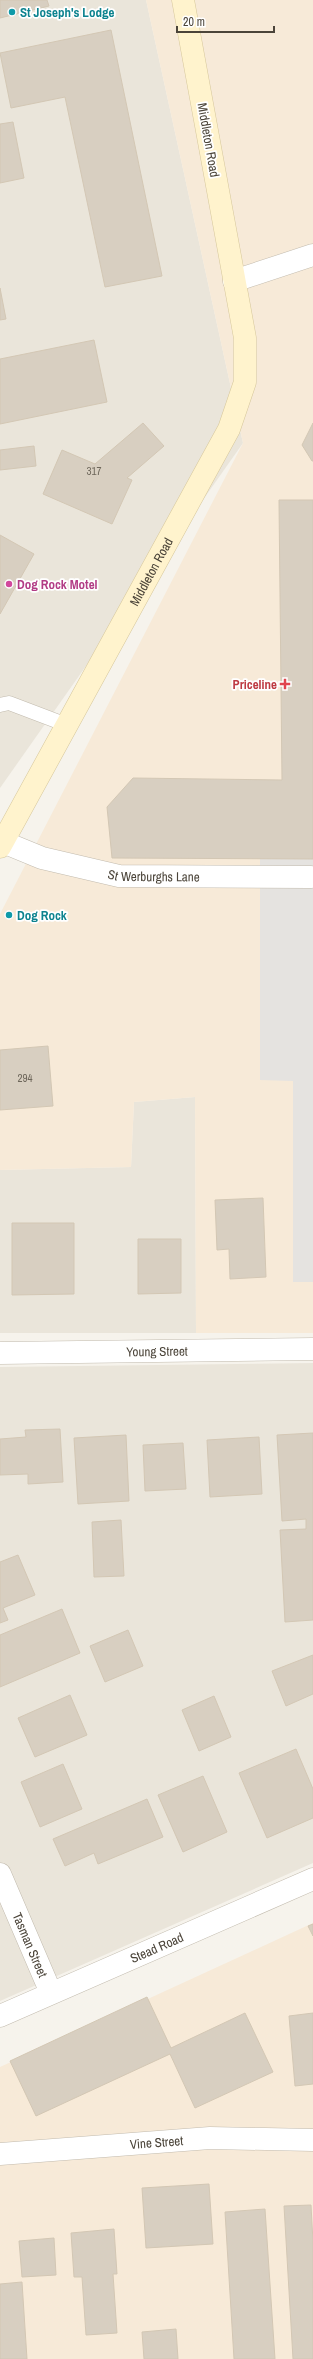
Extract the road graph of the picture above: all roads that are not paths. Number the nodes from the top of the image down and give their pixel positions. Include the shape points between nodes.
1 (183, 0) edge
2 (313, 255) edge
3 (234, 281) junction
4 (0, 705) edge
5 (67, 725) junction
6 (1, 845) edge
7 (310, 877) dead end
8 (313, 1349) edge
9 (0, 1353) edge
10 (0, 1874) edge
11 (313, 1879) edge
12 (51, 1993) junction
13 (0, 2016) edge
14 (313, 2140) edge
15 (0, 2154) edge

1 - 3 main road, Middleton Road
2 - 3 street
3 - 5 main road, Middleton Road via 245,338 245,382 229,429
4 - 5 lane via 9,704
5 - 6 main road, Middleton Road
6 - 7 street, St Werburghs Lane via 42,858 119,876
8 - 9 street, Young Street
10 - 12 street, Tasman Street
11 - 12 street, Stead Road
12 - 13 street, Stead Road
14 - 15 street, Vine Street via 210,2138

